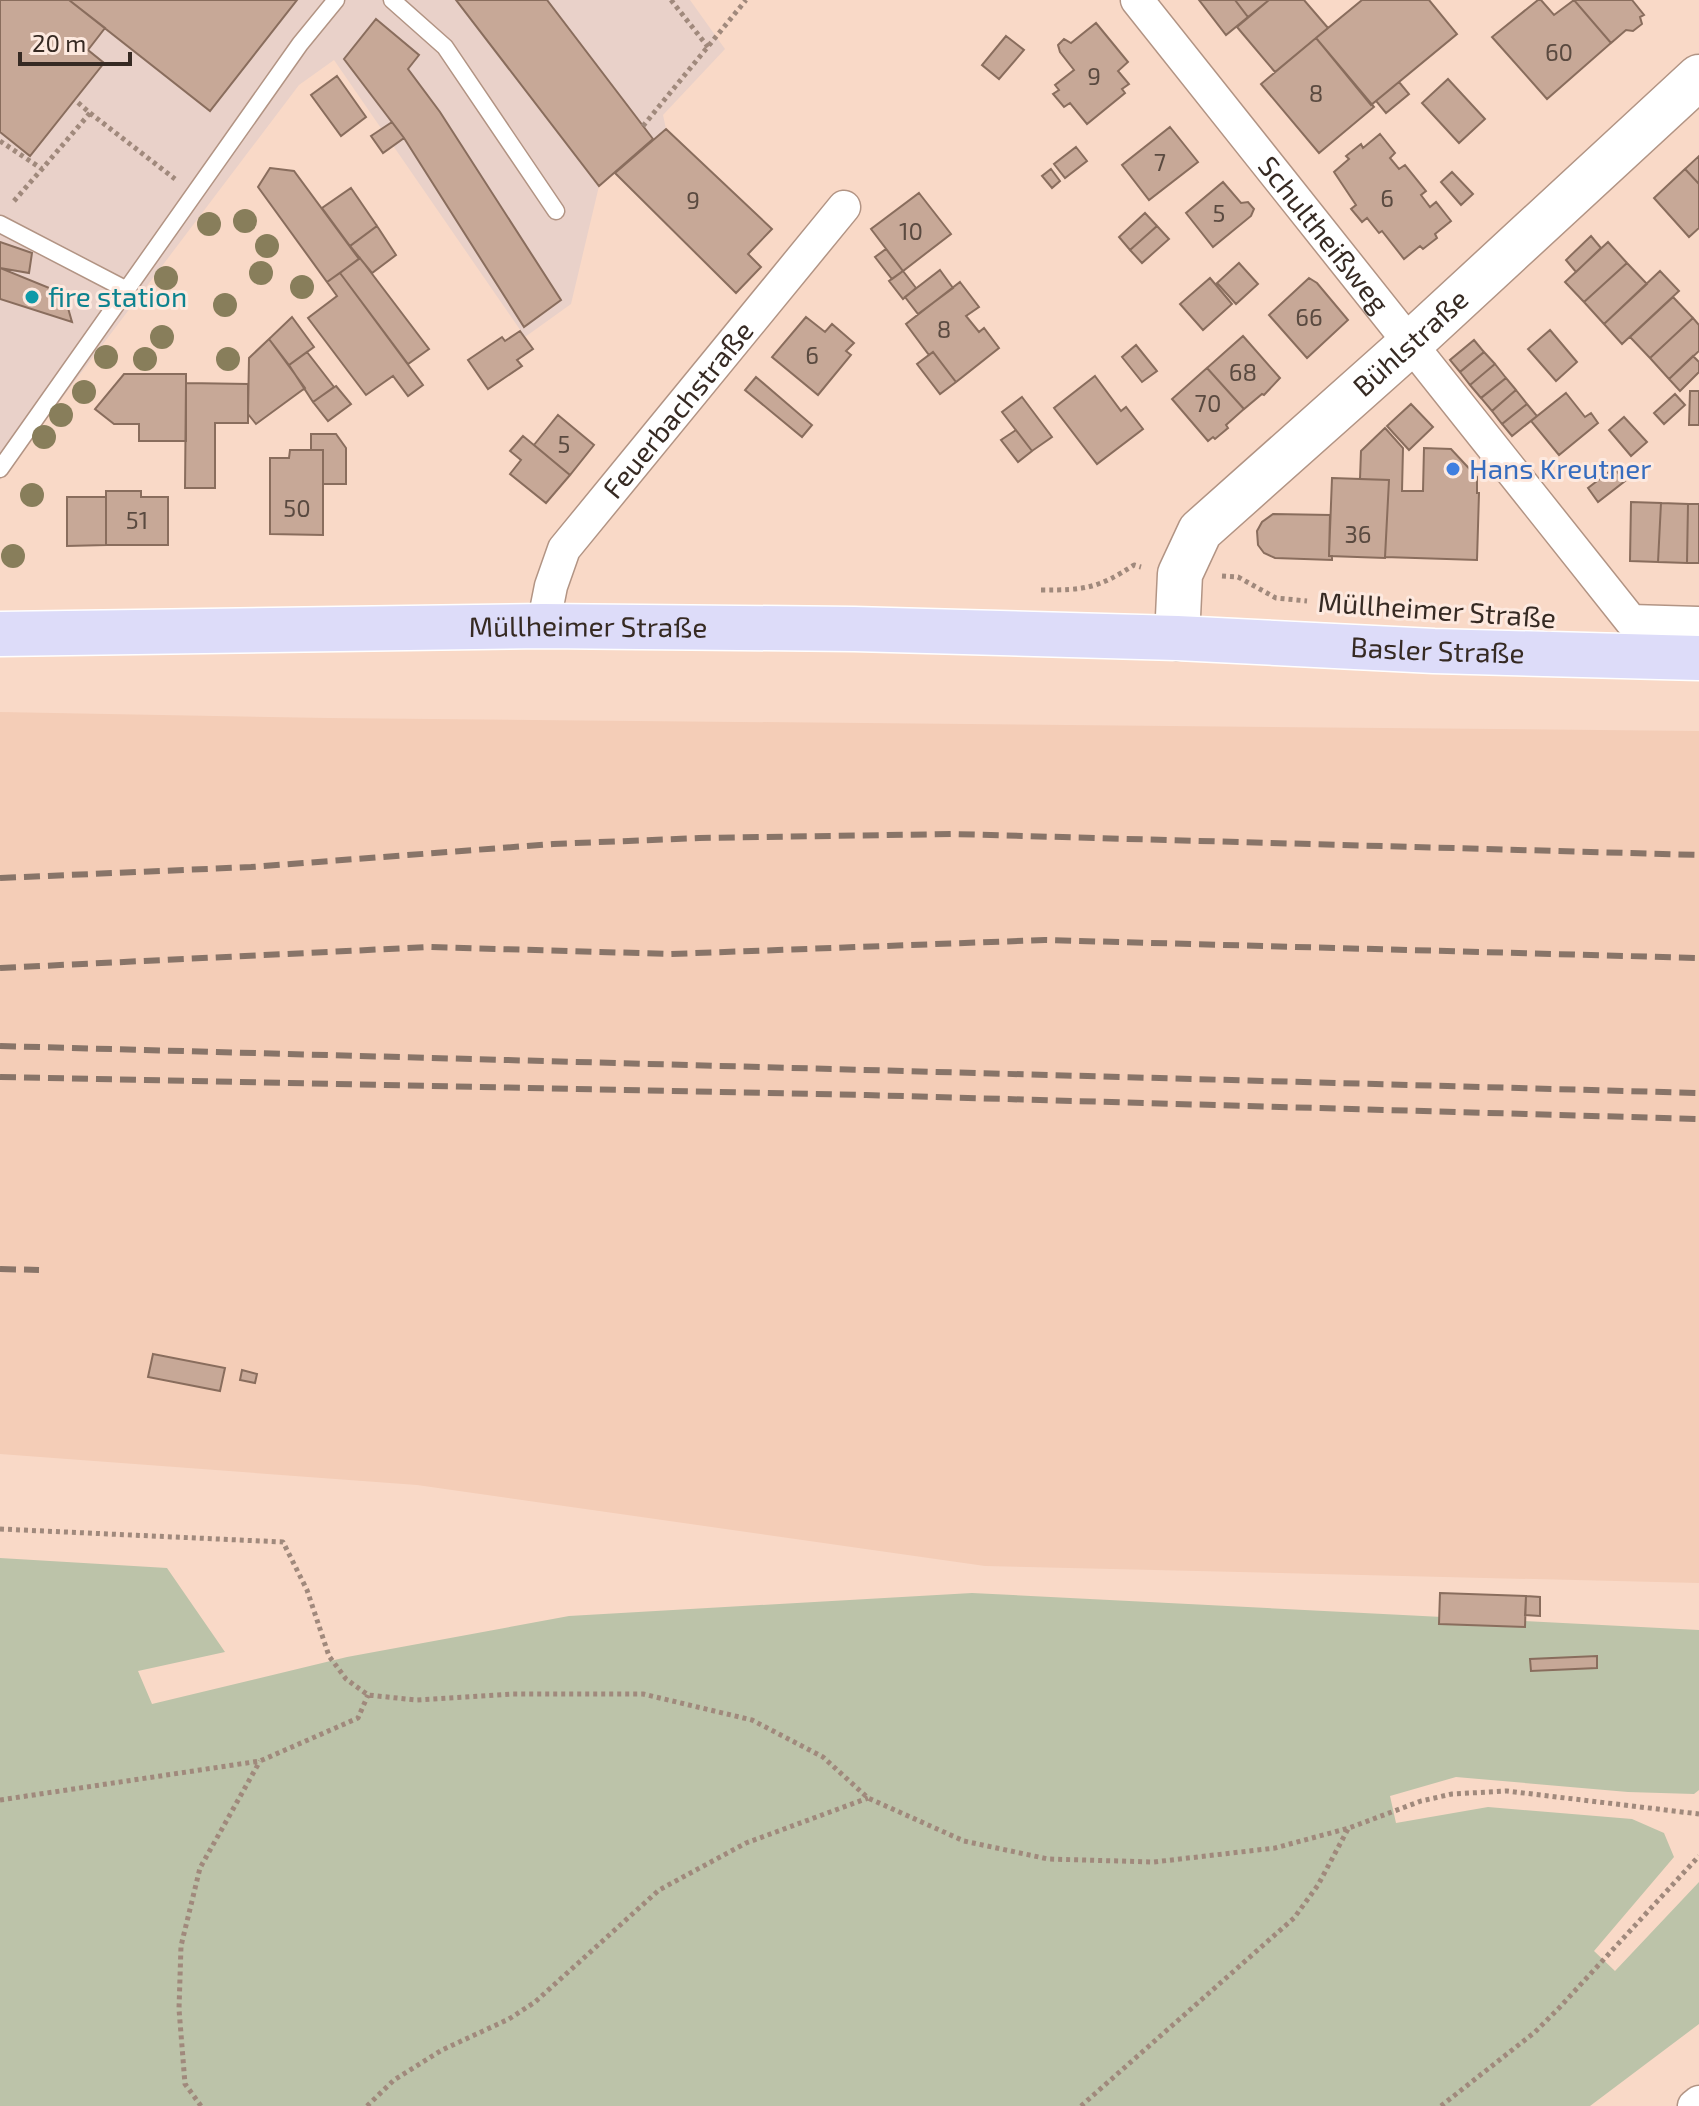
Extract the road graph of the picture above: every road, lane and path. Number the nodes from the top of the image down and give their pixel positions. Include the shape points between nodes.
1 (336, 0) edge
2 (392, 0) edge
3 (671, 0) edge
4 (746, 0) edge
5 (1137, 0) edge
6 (708, 47) junction
7 (1699, 77) edge
8 (75, 100) dead end
9 (90, 113) junction
10 (643, 126) dead end
11 (0, 141) edge
12 (42, 169) junction
13 (168, 174) dead end
14 (24, 189) dead end
15 (844, 207) dead end
16 (556, 211) dead end
17 (0, 224) edge
18 (127, 290) junction
19 (1411, 343) junction
20 (0, 469) edge
21 (1180, 574) junction
22 (1321, 602) dead end
23 (1699, 623) edge
24 (543, 626) junction
25 (0, 634) edge
26 (1177, 638) junction
27 (1699, 658) edge
28 (0, 1529) edge
29 (368, 1695) junction
30 (260, 1761) junction
31 (868, 1798) junction
32 (0, 1800) edge
33 (1699, 1814) edge
34 (1349, 1828) junction
35 (1699, 1856) edge
36 (1699, 2102) edge
37 (201, 2106) edge
38 (367, 2106) edge
39 (1081, 2106) edge
40 (1441, 2106) edge
41 (1694, 2106) edge

1 - 18 lane
2 - 16 lane via 445,47
3 - 6 path
4 - 6 path
5 - 19 street, Schultheißweg
6 - 10 path
7 - 19 street, Bühlstraße
8 - 9 path
9 - 12 path
9 - 13 path
11 - 12 path
12 - 14 path
15 - 24 street, Feuerbachstraße via 564,549
17 - 18 lane
18 - 20 lane
19 - 21 street, Bühlstraße via 1200,531
19 - 23 street, Schultheißweg via 1631,621
21 - 22 path, Müllheimer Straße via 1238,577 1276,598
21 - 26 street, Bühlstraße
24 - 25 main road, Müllheimer Straße
24 - 26 main road, Müllheimer Straße
26 - 27 main road, Basler Straße
28 - 29 path via 283,1542 307,1590 329,1656 346,1679
29 - 30 path via 358,1718
29 - 31 path via 416,1700 643,1694 752,1720 823,1757
30 - 32 path
30 - 37 path via 200,1868 181,1946 185,2084
31 - 34 path via 964,1841 1048,1859 1154,1862 1210,1857 1275,1848
31 - 38 path via 746,1843 659,1890 535,2002 442,2050 394,2080
33 - 34 path via 1477,1791 1421,1801
34 - 39 path via 1294,1918
35 - 40 path via 1543,2024
36 - 41 street

